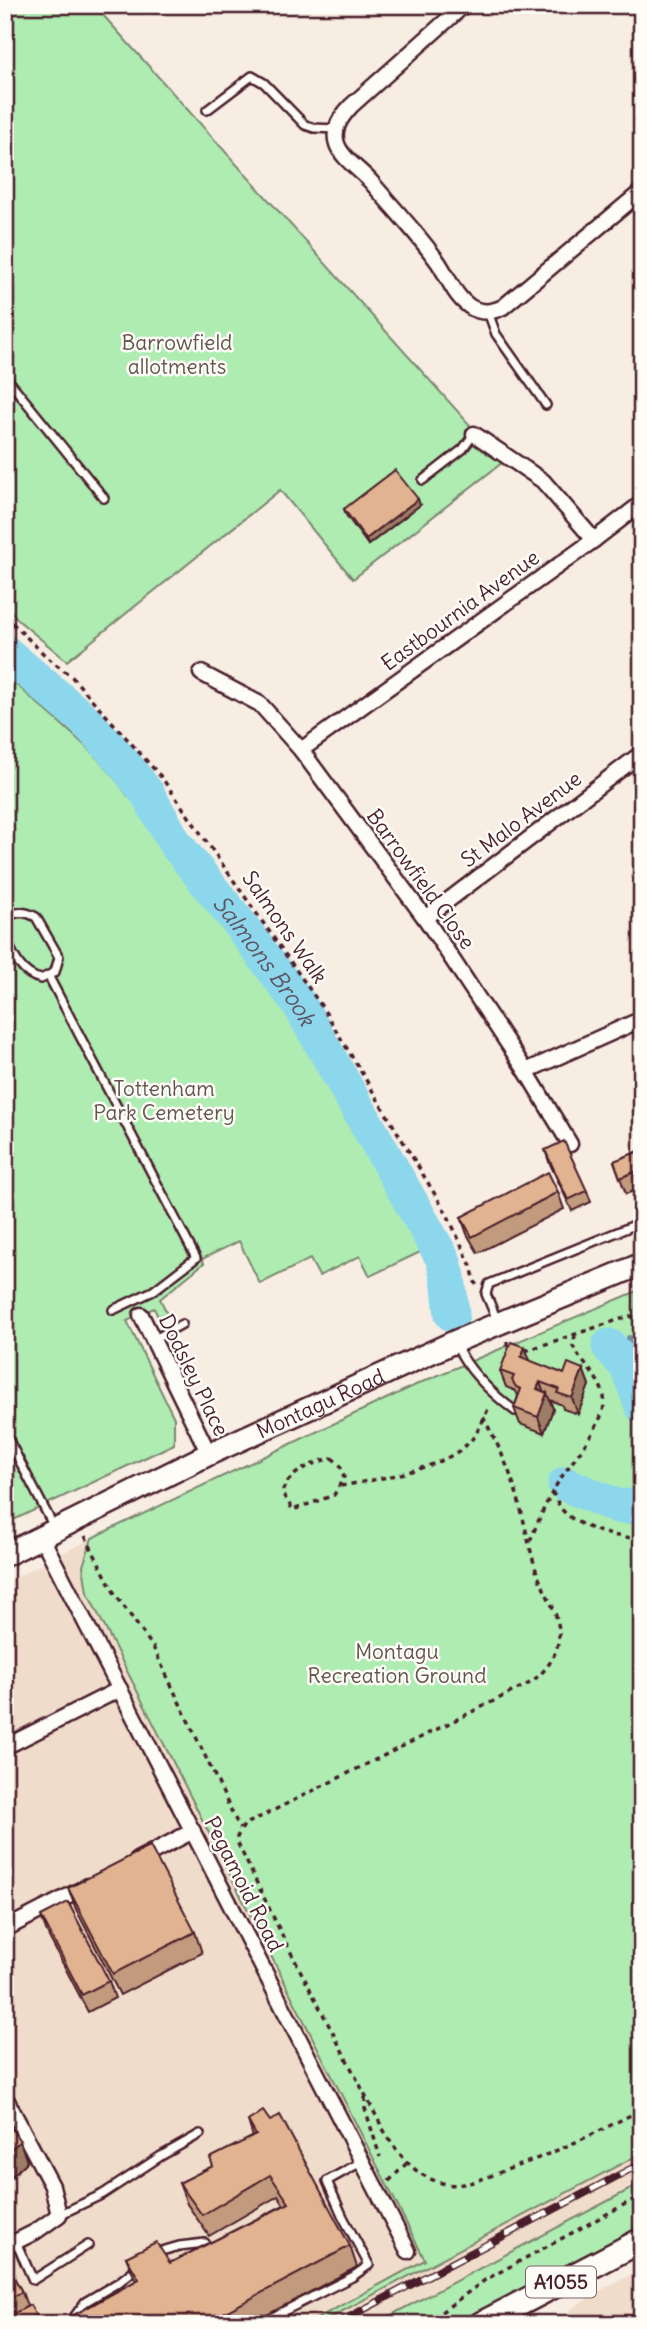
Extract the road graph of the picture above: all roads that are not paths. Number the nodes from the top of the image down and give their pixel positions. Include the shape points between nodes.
1 (464, 5) edge
2 (207, 110) dead end
3 (336, 135) junction
4 (642, 191) edge
5 (488, 312) junction
6 (5, 376) edge
7 (546, 405) dead end
8 (474, 434) joint
9 (423, 480) dead end
10 (104, 498) dead end
11 (642, 503) edge
12 (594, 540) junction
13 (201, 673) dead end
14 (301, 750) junction
15 (642, 753) edge
16 (425, 918) junction
17 (5, 925) edge
18 (5, 937) edge
19 (49, 977) junction
20 (642, 1019) edge
21 (526, 1071) junction
22 (570, 1144) dead end
23 (642, 1222) edge
24 (642, 1264) edge
25 (133, 1300) junction
26 (113, 1310) dead end
27 (141, 1315) joint
28 (182, 1324) dead end
29 (503, 1332) junction
30 (153, 1341) junction
31 (454, 1342) junction
32 (515, 1411) edge
33 (5, 1433) edge
34 (209, 1454) junction
35 (48, 1533) junction
36 (5, 1555) edge
37 (120, 1689) junction
38 (5, 1747) edge
39 (193, 1830) junction
40 (122, 1867) edge
41 (99, 1880) edge
42 (5, 1929) edge
43 (5, 2096) edge
44 (200, 2134) dead end
45 (361, 2162) junction
46 (59, 2216) junction
47 (642, 2240) edge
48 (205, 2243) edge
49 (11, 2245) edge
50 (88, 2245) dead end
51 (408, 2251) dead end
52 (494, 2321) edge
53 (69, 2324) edge
54 (258, 2324) edge

1 - 3 street via 351,106 340,118
2 - 3 lane via 251,76 264,83 305,125
3 - 5 street via 340,151 438,262 455,293 475,310
4 - 5 street via 503,307
5 - 7 lane via 496,334
6 - 10 lane
8 - 9 lane via 463,449
8 - 12 street via 543,481
11 - 12 street, Eastbournia Avenue
12 - 14 street, Eastbournia Avenue
13 - 14 street, Barrowfield Close via 260,704
14 - 16 street, Barrowfield Close
15 - 16 street, St Malo Avenue
16 - 21 street, Barrowfield Close
17 - 19 lane via 14,913 37,917 59,957
18 - 19 lane via 26,974
19 - 25 lane via 196,1258
20 - 21 street
21 - 22 street, Barrowfield Close
23 - 29 lane via 489,1284 486,1294
24 - 29 main road, Montagu Road
25 - 26 lane
25 - 27 lane
27 - 30 street, Dodsley Place
28 - 30 lane
29 - 31 main road, Montagu Road
30 - 34 street, Dodsley Place
31 - 32 lane via 465,1363
31 - 34 main road, Montagu Road
33 - 35 lane
34 - 35 main road, Montagu Road
35 - 36 main road, Montagu Road
35 - 37 street, Pegamoid Road
37 - 38 street
37 - 39 street, Pegamoid Road
39 - 40 street
39 - 45 street, Pegamoid Road
41 - 42 street
43 - 46 street via 52,2186
44 - 46 lane
45 - 51 street, Pegamoid Road
45 - 54 lane via 327,2180 369,2265
46 - 49 street
47 - 52 main road, A1055
48 - 53 lane via 154,2254 85,2302
49 - 50 lane via 33,2280

